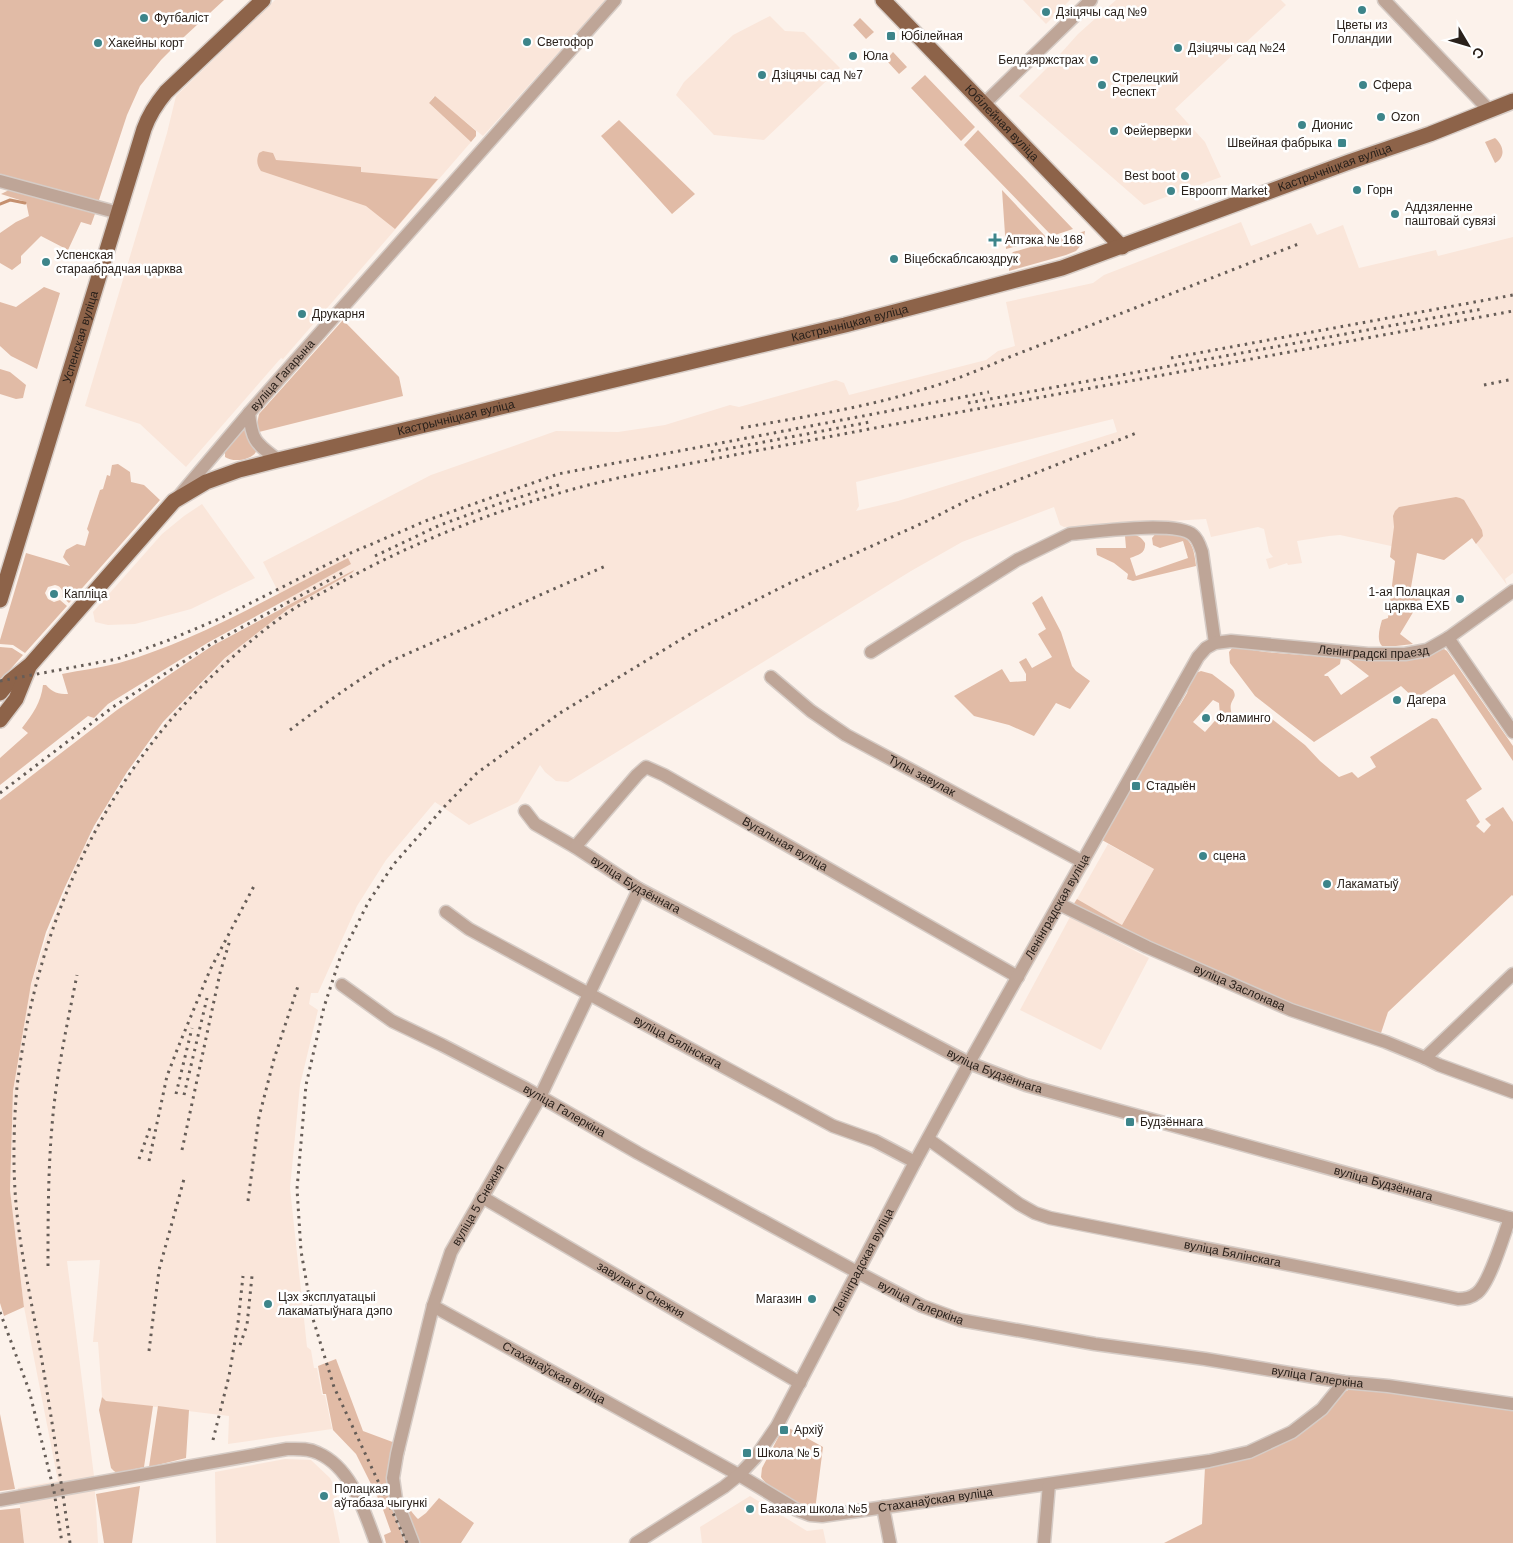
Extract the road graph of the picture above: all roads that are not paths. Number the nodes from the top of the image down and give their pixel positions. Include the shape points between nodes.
1 (263, 0) edge
2 (615, 0) edge
3 (883, 0) edge
4 (1091, 0) edge
5 (1384, 0) edge
6 (1513, 101) edge
7 (984, 104) junction
8 (1490, 111) junction
9 (0, 181) edge
10 (119, 213) junction
11 (1122, 247) junction
12 (249, 413) junction
13 (278, 460) junction
14 (174, 501) junction
15 (1513, 591) edge
16 (0, 600) edge
17 (1448, 638) junction
18 (1215, 643) junction
19 (871, 652) dead end
20 (31, 664) junction
21 (771, 677) dead end
22 (0, 693) edge
23 (0, 720) edge
24 (1513, 732) edge
25 (525, 811) dead end
26 (575, 847) junction
27 (1083, 862) junction
28 (639, 889) junction
29 (1059, 904) junction
30 (446, 912) dead end
31 (1513, 974) edge
32 (1018, 977) junction
33 (342, 986) dead end
34 (589, 993) junction
35 (1425, 1058) junction
36 (969, 1063) junction
37 (1513, 1092) edge
38 (540, 1097) junction
39 (928, 1139) junction
40 (915, 1162) junction
41 (482, 1197) junction
42 (1511, 1218) edge
43 (857, 1272) junction
44 (433, 1306) junction
45 (1344, 1382) junction
46 (800, 1383) junction
47 (1513, 1404) edge
48 (739, 1475) junction
49 (1049, 1484) junction
50 (0, 1500) edge
51 (883, 1508) junction
52 (376, 1543) edge
53 (413, 1543) edge
54 (636, 1543) edge
55 (890, 1543) edge
56 (1044, 1543) edge

1 - 10 main road, Успенская вуліца via 156,104 144,129
2 - 12 street, вуліца Гагарына
3 - 7 main road, Юбілейная вуліца
4 - 7 street
5 - 8 street
6 - 8 main road, Кастрычніцкая вуліца
7 - 11 main road, Юбілейная вуліца
8 - 11 main road, Кастрычніцкая вуліца
9 - 10 street
10 - 16 main road, Успенская вуліца
11 - 13 main road, Кастрычніцкая вуліца via 1062,268 844,325
12 - 13 street via 253,438
12 - 14 street, вуліца Гагарына
13 - 14 main road, Кастрычніцкая вуліца via 206,482
14 - 20 main road, вуліца Гагарына
15 - 17 street, Ленінградскі праезд
17 - 18 street, Ленінградскі праезд via 1427,650 1405,654 1368,654 1231,641
17 - 24 street
18 - 19 street via 1199,542 1186,531 1164,527 1070,534 1056,539
18 - 27 street, Ленінградская вуліца via 1198,657
20 - 22 main road, вуліца Гагарына
20 - 23 main road, вуліца Гагарына via 16,699
21 - 27 street, Тупы завулак via 846,735
25 - 26 street, вуліца Будзённага via 535,824
26 - 28 street, вуліца Будзённага
26 - 32 street, Вугальная вуліца via 646,767
27 - 29 street, Ленінградская вуліца
28 - 34 street, вуліца 5 Снежня
28 - 36 street, вуліца Будзённага
29 - 32 street, Ленінградская вуліца
29 - 35 street, вуліца Заслонава via 1146,947 1291,1010
30 - 34 street, вуліца Бялінскага via 469,929
31 - 35 street
32 - 36 street, Ленінградская вуліца
33 - 38 street, вуліца Галеркіна via 392,1021
34 - 38 street, вуліца 5 Снежня
34 - 40 street, вуліца Бялінскага via 833,1126 875,1141
35 - 37 street, вуліца Заслонава
36 - 39 street, Ленінградская вуліца
36 - 42 street, вуліца Будзённага via 1026,1085
38 - 41 street, вуліца 5 Снежня
38 - 43 street, вуліца Галеркіна
39 - 40 street, Ленінградская вуліца
39 - 42 street, вуліца Бялінскага via 1019,1204 1050,1218 1458,1299 1467,1299 1482,1287
40 - 43 street, Ленінградская вуліца
41 - 44 street, вуліца 5 Снежня via 452,1252
41 - 46 street, завулак 5 Снежня
43 - 45 street, вуліца Галеркіна via 922,1306 960,1320
43 - 46 street, Ленінградская вуліца
44 - 48 street, Стаханаўская вуліца
44 - 53 street, вуліца 5 Снежня via 393,1478 396,1500
45 - 47 street, вуліца Галеркіна
45 - 49 street, Стаханаўская вуліца via 1322,1409 1292,1432 1249,1452
46 - 48 street, Ленінградская вуліца via 755,1458
48 - 51 street, Стаханаўская вуліца via 810,1515
48 - 54 street, Ленінградская вуліца
49 - 51 street, Стаханаўская вуліца
49 - 56 street
50 - 52 street via 287,1449 304,1449 317,1452 342,1472 351,1484
51 - 55 street

